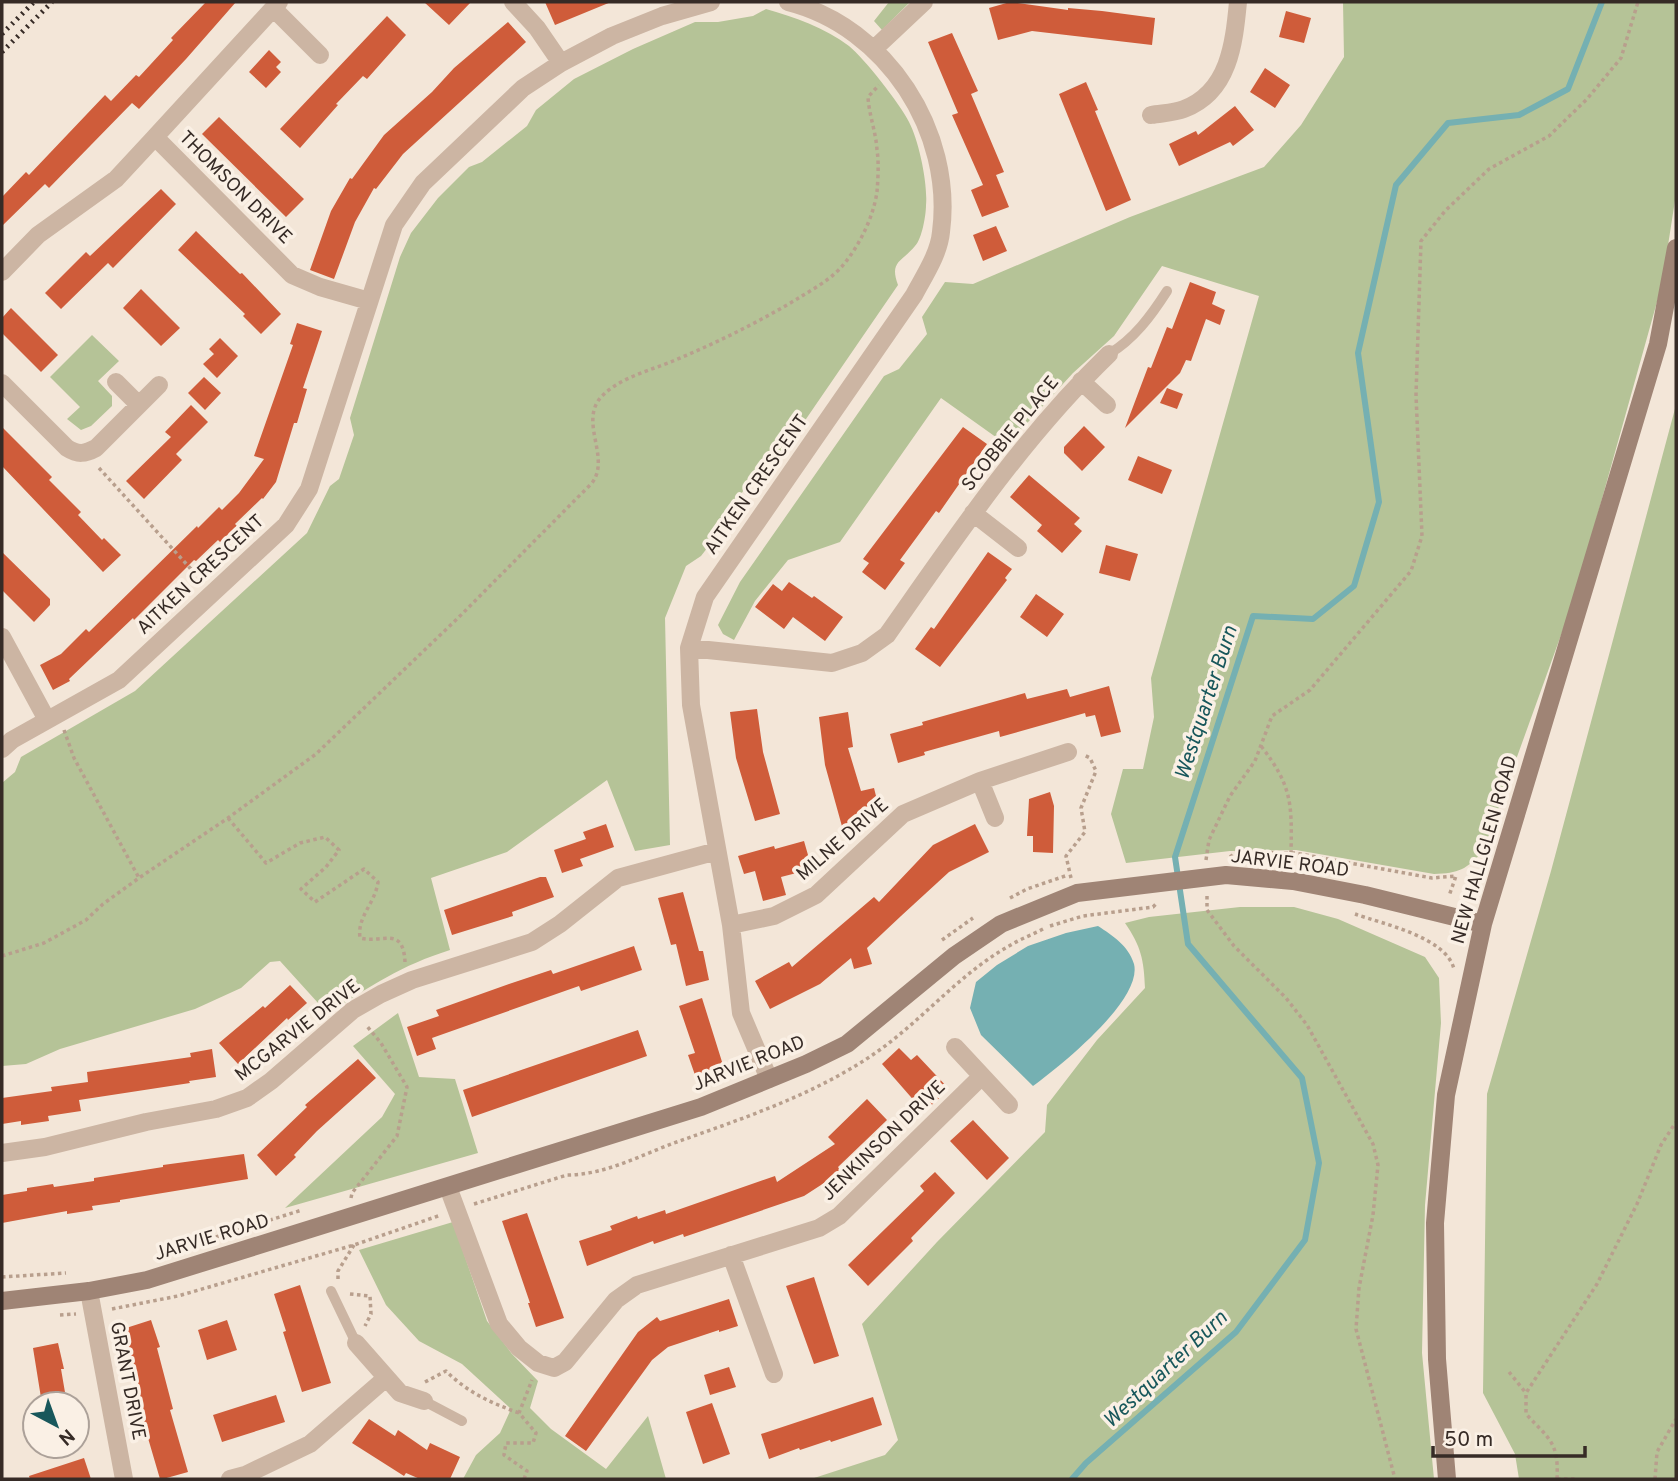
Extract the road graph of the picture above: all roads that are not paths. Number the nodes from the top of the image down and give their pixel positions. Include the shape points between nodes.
1 (513, 2) edge
2 (711, 2) edge
3 (789, 2) edge
4 (924, 2) edge
5 (1238, 2) edge
6 (276, 5) edge
7 (874, 49) junction
8 (320, 55) dead end
9 (561, 63) junction
10 (1152, 115) dead end
11 (155, 136) junction
12 (1676, 248) edge
13 (2, 272) edge
14 (1167, 291) dead end
15 (369, 301) junction
16 (1109, 354) joint
17 (1081, 381) junction
18 (116, 382) dead end
19 (2, 383) edge
20 (159, 385) dead end
21 (139, 405) junction
22 (1107, 405) dead end
23 (973, 513) junction
24 (1018, 548) dead end
25 (2, 637) edge
26 (689, 648) junction
27 (53, 717) junction
28 (2, 749) edge
29 (1068, 752) road end
30 (980, 781) junction
31 (995, 818) dead end
32 (717, 851) junction
33 (1483, 924) junction
34 (731, 925) junction
35 (955, 1047) dead end
36 (982, 1076) junction
37 (769, 1079) junction
38 (1009, 1105) dead end
39 (2, 1153) edge
40 (449, 1187) junction
41 (731, 1255) junction
42 (335, 1288) road end
43 (89, 1291) junction
44 (2, 1301) edge
45 (356, 1343) joint
46 (774, 1374) dead end
47 (386, 1378) junction
48 (419, 1400) joint
49 (462, 1421) dead end
50 (124, 1479) edge
51 (230, 1479) edge
52 (1447, 1479) edge

1 - 9 street
2 - 9 street, AITKEN CRESCENT via 612,36
3 - 7 street, AITKEN CRESCENT via 812,8
4 - 7 street
5 - 10 street via 1235,37 1215,88 1183,110
6 - 8 street, THOMSON DRIVE
6 - 11 street, THOMSON DRIVE
7 - 26 street, AITKEN CRESCENT via 890,65 925,119 942,193 941,233 914,295 705,597
9 - 15 street, AITKEN CRESCENT via 523,88 423,183 394,225
11 - 13 street via 116,179 38,235
11 - 15 street, THOMSON DRIVE via 292,275
12 - 33 street, NEW HALLGLEN ROAD via 1658,344
14 - 16 lane, SCOBBIE PLACE via 1125,344
15 - 27 street, AITKEN CRESCENT via 309,489 286,525 119,680
16 - 17 street, SCOBBIE PLACE
17 - 22 street, SCOBBIE PLACE
17 - 23 street, SCOBBIE PLACE
18 - 21 street
19 - 21 street via 76,454 96,449
20 - 21 street
23 - 24 street, SCOBBIE PLACE
23 - 26 street, SCOBBIE PLACE via 887,635 862,653 832,663
25 - 27 street
26 - 32 street, AITKEN CRESCENT via 691,705
27 - 28 street, AITKEN CRESCENT
29 - 30 street, MILNE DRIVE
30 - 31 street
30 - 34 street, MILNE DRIVE via 902,814 816,895 774,916
32 - 34 street, AITKEN CRESCENT
32 - 39 street, MCGARVIE DRIVE via 618,878 531,942 380,993 247,1098 216,1109
33 - 37 street, JARVIE ROAD via 1293,881 1226,875 1077,893 1001,924 954,956 847,1044
33 - 52 street, NEW HALLGLEN ROAD via 1446,1095 1435,1223 1437,1359
34 - 37 street, AITKEN CRESCENT via 741,1013
35 - 36 street
36 - 38 street
36 - 41 street, JENKINSON DRIVE via 839,1216 819,1228
37 - 40 street, JARVIE ROAD via 701,1107
40 - 41 street, JENKINSON DRIVE via 499,1324 519,1348 538,1363 554,1368 565,1362 616,1300 637,1285
40 - 43 street, JARVIE ROAD via 147,1280
41 - 46 street
42 - 45 lane
43 - 44 street, JARVIE ROAD
43 - 50 street, GRANT DRIVE
45 - 47 street
47 - 48 street via 400,1393
47 - 51 street via 310,1444
48 - 49 lane

